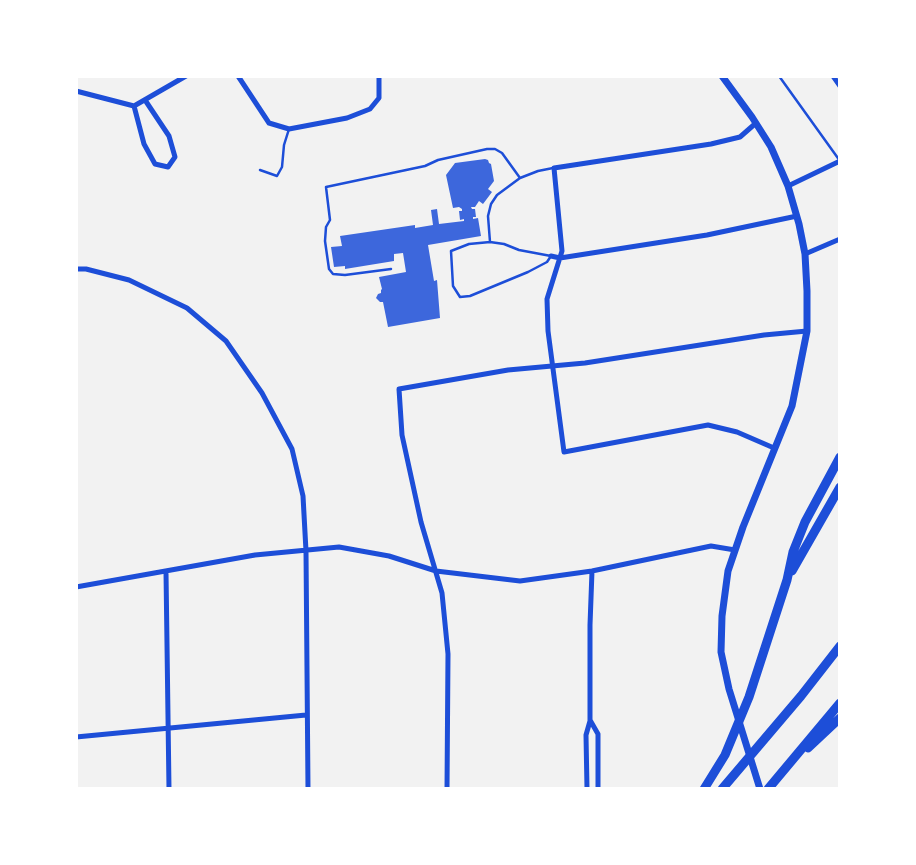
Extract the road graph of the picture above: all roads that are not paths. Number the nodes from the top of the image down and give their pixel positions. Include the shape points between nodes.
1 (186, 76) edge
2 (238, 76) edge
3 (379, 76) edge
4 (722, 76) edge
5 (779, 76) edge
6 (832, 76) edge
7 (840, 86) edge
8 (76, 91) edge
9 (145, 100) junction
10 (134, 106) junction
11 (756, 123) junction
12 (290, 130) junction
13 (840, 161) edge
14 (554, 168) junction
15 (260, 170) dead end
16 (520, 178) junction
17 (788, 186) junction
18 (797, 216) junction
19 (840, 239) edge
20 (490, 242) junction
21 (804, 254) junction
22 (551, 256) junction
23 (560, 258) junction
24 (76, 269) edge
25 (391, 269) dead end
26 (808, 331) junction
27 (553, 367) junction
28 (774, 448) junction
29 (840, 457) edge
30 (840, 487) edge
31 (735, 550) junction
32 (306, 551) junction
33 (436, 571) junction
34 (592, 571) junction
35 (166, 572) junction
36 (787, 580) junction
37 (76, 587) edge
38 (840, 646) edge
39 (840, 703) edge
40 (306, 715) junction
41 (840, 718) edge
42 (590, 720) junction
43 (168, 728) junction
44 (76, 736) edge
45 (779, 776) junction
46 (169, 789) edge
47 (308, 789) edge
48 (447, 789) edge
49 (587, 789) edge
50 (598, 789) edge
51 (704, 789) edge
52 (722, 789) edge
53 (760, 789) edge
54 (768, 789) edge

1 - 9 street
2 - 12 street via 270,123
3 - 12 street via 380,98 370,109 347,118
4 - 11 main road
5 - 13 lane
6 - 7 street
8 - 10 street
9 - 10 street
9 - 10 street via 169,136 175,157 168,167 155,164 144,144
11 - 14 street via 740,137 711,144
11 - 17 main road via 771,147
12 - 15 lane via 277,176
13 - 17 street
14 - 16 lane
14 - 23 street
16 - 20 lane via 491,204 488,216
16 - 25 lane via 502,152 487,149 326,187 330,220 325,241 329,269 333,274 345,275
17 - 18 main road
18 - 21 main road
18 - 23 street
19 - 21 street
20 - 22 lane
20 - 22 lane via 469,244 451,251 453,286 460,297 470,296 528,272 547,262
21 - 26 main road
22 - 23 street
23 - 27 street via 547,298
24 - 32 street via 86,268 129,280 187,308 226,341 262,393 292,449 303,496
26 - 27 street
26 - 28 main road via 792,406
27 - 28 street via 564,452 708,424
27 - 33 street via 508,370 399,389 402,435 421,522
28 - 31 main road
29 - 36 highway via 805,522 793,552
30 - 36 highway
31 - 34 street via 711,546
31 - 53 main road via 728,571 721,652 728,689
32 - 33 street via 339,547 389,556
32 - 35 street via 255,555
32 - 40 street
33 - 34 street via 520,581
33 - 48 street via 442,593 448,654
34 - 42 street
35 - 37 street
35 - 43 street
36 - 51 highway via 749,697 725,755
38 - 52 highway
39 - 45 highway
40 - 43 street
40 - 47 street
41 - 45 highway
42 - 49 street via 586,735
42 - 50 street via 598,734
43 - 44 street
43 - 46 street
45 - 54 highway

